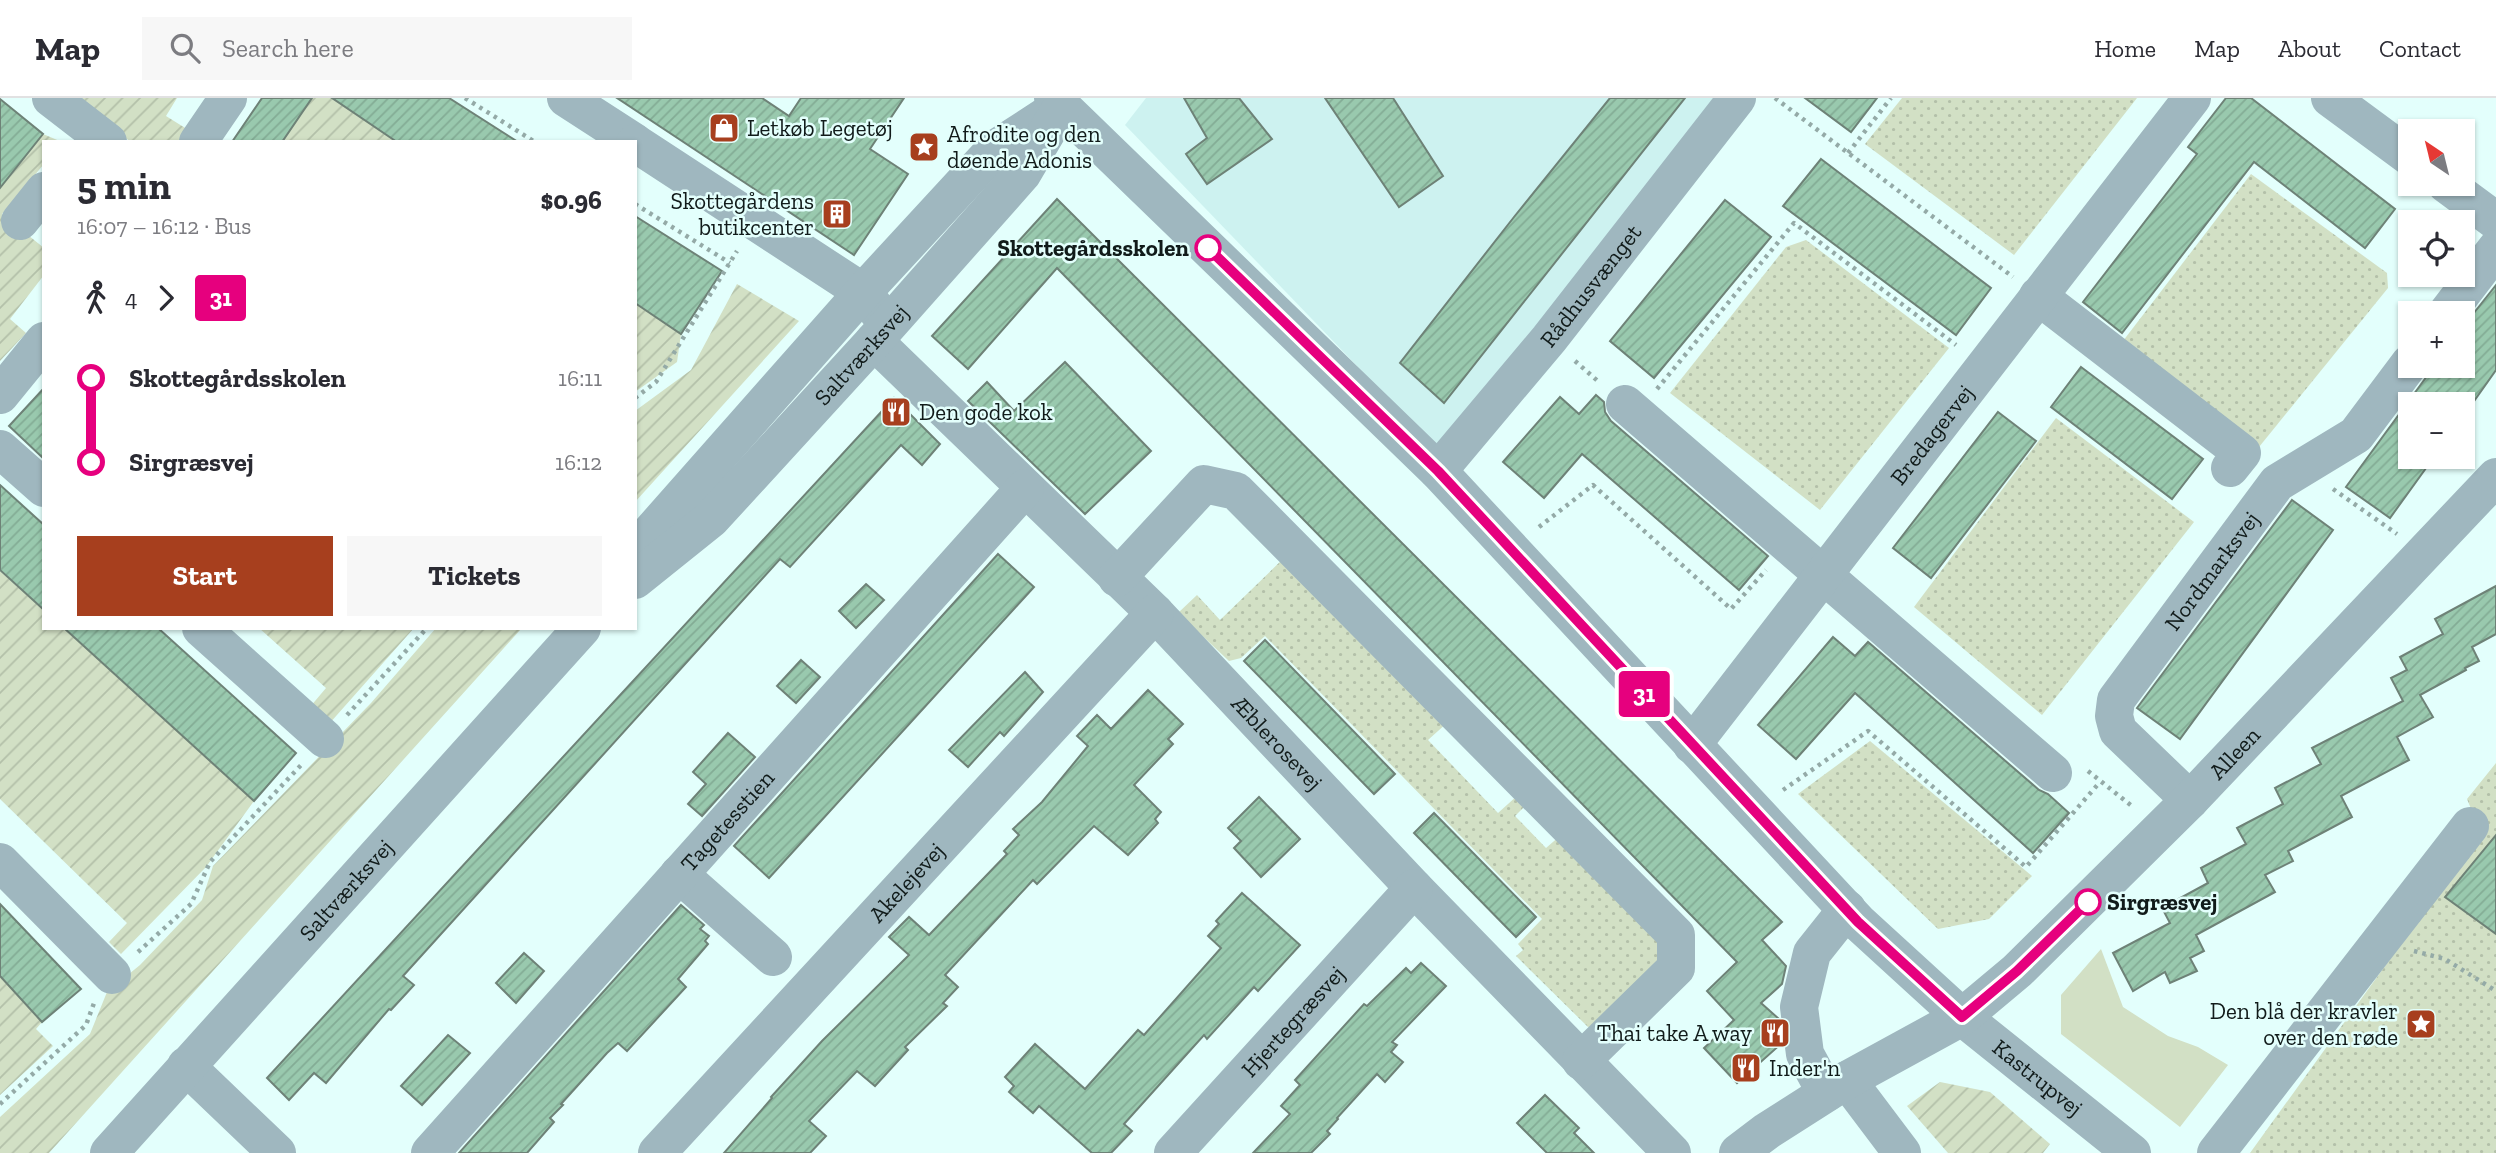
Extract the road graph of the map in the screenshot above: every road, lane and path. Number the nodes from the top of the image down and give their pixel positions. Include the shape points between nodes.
1 (51, 98) edge
2 (228, 98) edge
3 (466, 98) edge
4 (566, 98) edge
5 (1737, 98) edge
6 (1775, 98) edge
7 (1891, 98) edge
8 (2192, 98) edge
9 (2330, 98) edge
10 (1061, 101) edge
11 (96, 138) edge
12 (199, 140) edge
13 (533, 140) edge
14 (632, 140) edge
15 (637, 143) edge
16 (2398, 148) edge
17 (1848, 153) junction
18 (42, 193) edge
19 (2462, 196) edge
20 (637, 205) edge
21 (20, 220) dead end
22 (756, 221) junction
23 (2496, 221) edge
24 (2496, 249) edge
25 (730, 263) junction
26 (863, 292) junction
27 (2038, 296) junction
28 (2456, 301) edge
29 (881, 333) junction
30 (1549, 338) junction
31 (42, 343) edge
32 (1984, 366) junction
33 (2399, 378) edge
34 (0, 395) edge
35 (637, 396) edge
36 (1631, 409) junction
37 (0, 449) edge
38 (2231, 468) dead end
39 (2303, 468) junction
40 (1438, 471) junction
41 (2496, 477) edge
42 (42, 486) edge
43 (1025, 488) junction
44 (1789, 544) junction
45 (637, 548) edge
46 (1510, 549) junction
47 (2424, 553) junction
48 (1823, 573) junction
49 (637, 578) edge
50 (1117, 578) junction
51 (1155, 613) junction
52 (203, 630) edge
53 (425, 630) edge
54 (580, 630) edge
55 (325, 739) junction
56 (1692, 745) junction
57 (2053, 773) joint
58 (2100, 782) junction
59 (2190, 800) junction
60 (1753, 810) junction
61 (2469, 826) dead end
62 (2161, 830) junction
63 (0, 862) edge
64 (679, 874) junction
65 (1414, 888) junction
66 (1847, 909) junction
67 (2379, 943) junction
68 (773, 957) dead end
69 (112, 975) junction
70 (2496, 991) edge
71 (1962, 1017) junction
72 (1581, 1061) junction
73 (186, 1066) junction
74 (1836, 1087) junction
75 (0, 1104) edge
76 (2107, 1146) edge
77 (109, 1153) edge
78 (276, 1153) edge
79 (430, 1153) edge
80 (657, 1153) edge
81 (1172, 1153) edge
82 (1672, 1153) edge
83 (1738, 1153) edge
84 (1902, 1153) edge
85 (2216, 1153) edge

1 - 11 street
2 - 12 street
3 - 13 path
4 - 14 street
5 - 30 street, Rådhusvænget
6 - 17 path
7 - 17 path
8 - 27 street, Bredagervej
9 - 16 street
10 - 26 street, Saltværksvej via 995,149
10 - 29 street, Saltværksvej via 1022,174
10 - 40 street, Kastrupvej
15 - 22 street
17 - 27 path
18 - 21 street
19 - 23 street
20 - 25 path
22 - 25 path
22 - 26 street
24 - 28 street
25 - 35 path via 656,382
26 - 29 street, Æblerosevej
26 - 45 street, Saltværksvej
27 - 32 street, Bredagervej
27 - 38 street via 2242,453
29 - 43 street, Æblerosevej
29 - 49 street, Saltværksvej via 711,519
30 - 36 path
30 - 40 street, Rådhusvænget
31 - 34 street
32 - 36 path via 1794,223
32 - 48 street, Bredagervej
33 - 39 street, Nordmarksvej via 2356,435
36 - 44 street
37 - 42 street
39 - 47 path
39 - 59 street, Nordmarksvej via 2277,483 2116,700 2114,716 2119,731
40 - 46 street, Kastrupvej
41 - 47 street, Alleen
43 - 50 street, Æblerosevej
43 - 64 street, Tagetesstien
44 - 46 path via 1731,609 1593,485
44 - 48 street
46 - 56 street, Kastrupvej
47 - 59 street, Alleen
48 - 56 street, Bredagervej
48 - 57 street
50 - 51 street, Æblerosevej
50 - 72 street via 1204,484 1236,491 1676,935 1676,968
51 - 65 street, Æblerosevej
51 - 80 street, Akelejevej
52 - 55 street
53 - 55 path
54 - 73 street, Saltværksvej
55 - 69 path via 210,862 191,904
56 - 60 street, Kastrupvej
57 - 58 path via 2071,758
58 - 60 path via 2026,867 1868,731
58 - 62 path
59 - 62 street, Alleen
60 - 66 street, Kastrupvej
61 - 67 street
62 - 71 street, Alleen via 2017,971
63 - 69 street
64 - 68 street
64 - 79 street, Tagetesstien
65 - 72 street, Æblerosevej
65 - 81 street, Hjertegræsvej
66 - 71 street, Kastrupvej
66 - 74 street via 1812,953 1799,1007 1805,1054
67 - 70 path via 2445,959
67 - 85 street
69 - 75 path via 99,989 86,1025
71 - 74 street
71 - 76 street, Kastrupvej
72 - 82 street, Æblerosevej
73 - 77 street, Saltværksvej
73 - 78 street
74 - 83 street
74 - 84 street

